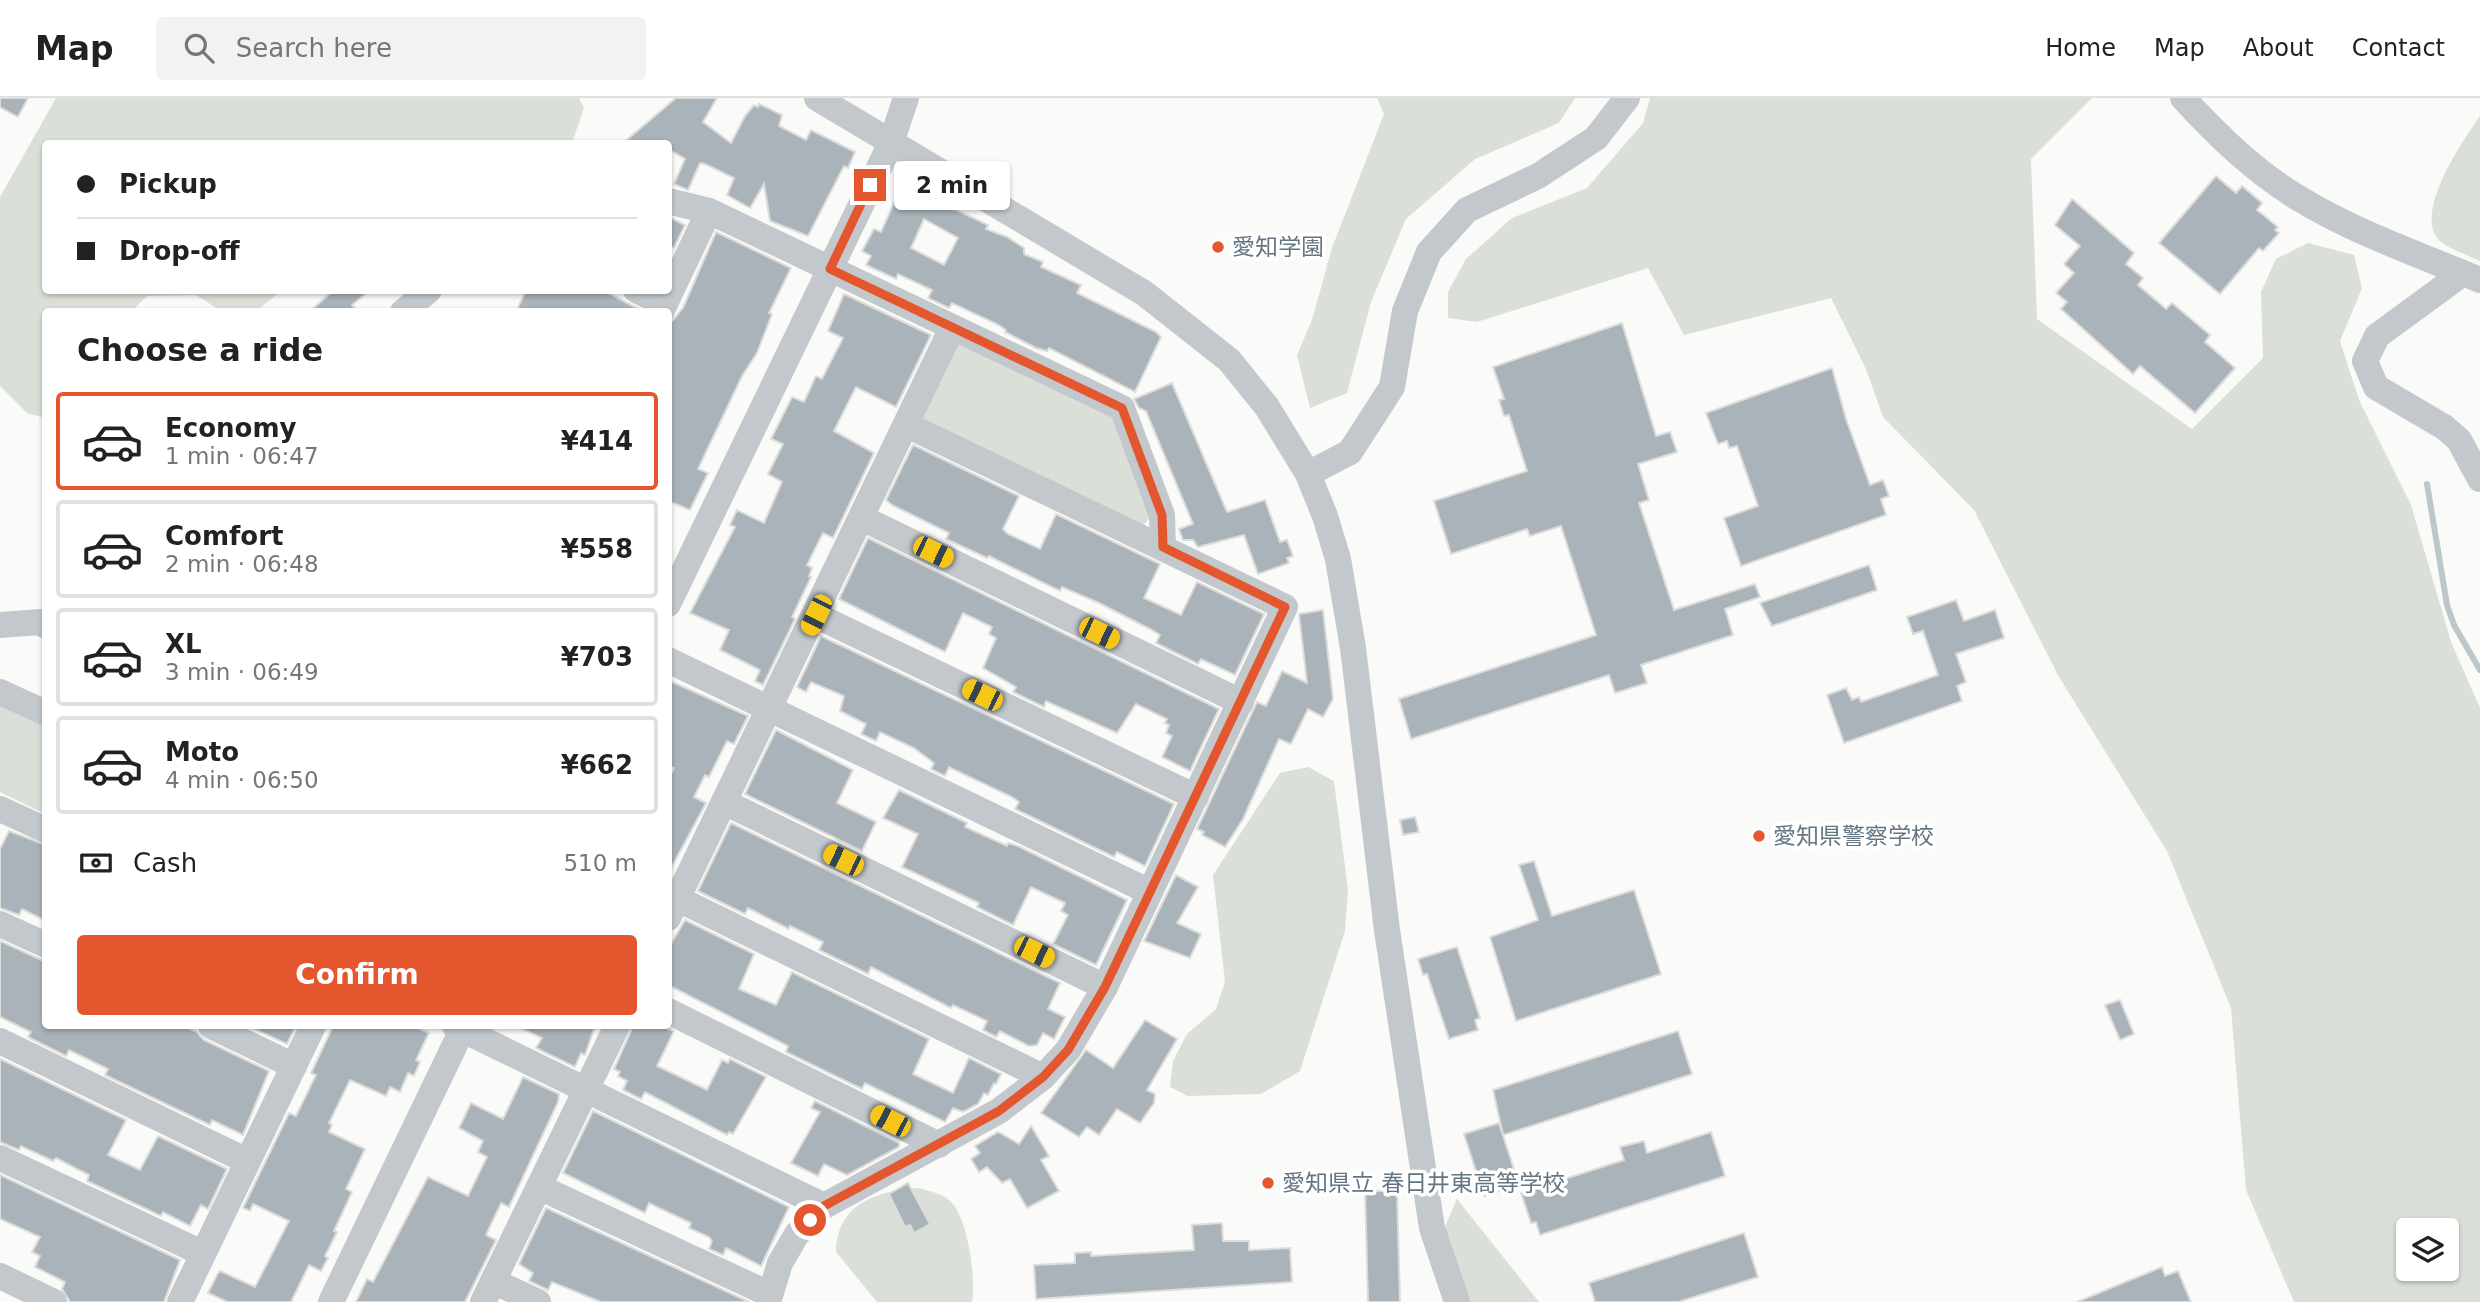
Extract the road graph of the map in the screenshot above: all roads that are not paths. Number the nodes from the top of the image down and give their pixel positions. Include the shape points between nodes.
1 (817, 98) edge
2 (906, 98) edge
3 (1626, 98) edge
4 (2183, 98) edge
5 (891, 143) junction
6 (672, 202) edge
7 (709, 211) junction
8 (830, 269) junction
9 (2472, 277) edge
10 (672, 289) edge
11 (642, 294) edge
12 (663, 308) edge
13 (952, 328) junction
14 (907, 425) junction
15 (1308, 474) junction
16 (2480, 479) edge
17 (862, 518) junction
18 (1163, 547) junction
19 (672, 596) edge
20 (816, 615) junction
21 (42, 624) edge
22 (0, 625) edge
23 (672, 662) edge
24 (0, 692) edge
25 (1241, 702) junction
26 (770, 708) junction
27 (42, 711) edge
28 (1196, 797) junction
29 (724, 802) junction
30 (0, 808) edge
31 (42, 828) edge
32 (1150, 892) junction
33 (673, 908) edge
34 (0, 923) edge
35 (42, 944) edge
36 (1105, 987) junction
37 (672, 1013) edge
38 (217, 1029) edge
39 (312, 1029) edge
40 (459, 1029) edge
41 (464, 1029) edge
42 (615, 1029) edge
43 (0, 1041) edge
44 (294, 1066) junction
45 (1043, 1077) junction
46 (585, 1089) junction
47 (939, 1145) junction
48 (0, 1158) edge
49 (247, 1161) junction
50 (539, 1187) junction
51 (824, 1206) junction
52 (202, 1253) junction
53 (0, 1276) edge
54 (488, 1292) edge
55 (769, 1298) edge
56 (54, 1302) edge
57 (180, 1302) edge
58 (331, 1302) edge
59 (538, 1302) edge
60 (1457, 1302) edge

1 - 5 street
2 - 5 street
3 - 15 street via 1595,138 1538,176 1467,210 1429,252 1405,311 1392,387 1350,452
4 - 9 street via 2248,162 2300,199
5 - 8 street
5 - 15 street via 1144,293 1186,324 1229,360 1267,407
6 - 7 street
7 - 8 street
7 - 10 street
8 - 13 street
8 - 19 street
9 - 16 street via 2377,336 2365,362 2376,387 2459,440
11 - 12 street
13 - 14 street
13 - 18 street via 1122,408 1162,515
14 - 17 street
14 - 18 street
15 - 60 street via 1338,559 1432,1228
17 - 20 street
17 - 25 street
18 - 25 street via 1285,607
20 - 26 street
20 - 28 street
21 - 22 street
23 - 26 street
24 - 27 street
25 - 28 street
26 - 29 street
26 - 32 street
28 - 32 street
29 - 33 street
29 - 36 street
30 - 31 street
32 - 36 street
33 - 45 street
34 - 35 street
36 - 45 street via 1068,1050
37 - 47 street
38 - 44 street
39 - 44 street
40 - 58 street
41 - 46 street
42 - 46 street
43 - 49 street
44 - 49 street
45 - 47 street via 999,1111
46 - 50 street
46 - 51 street
47 - 51 street
48 - 52 street
49 - 52 street
50 - 54 street
50 - 55 street
51 - 55 street via 797,1234 780,1263
52 - 57 street
53 - 56 street
54 - 59 street

